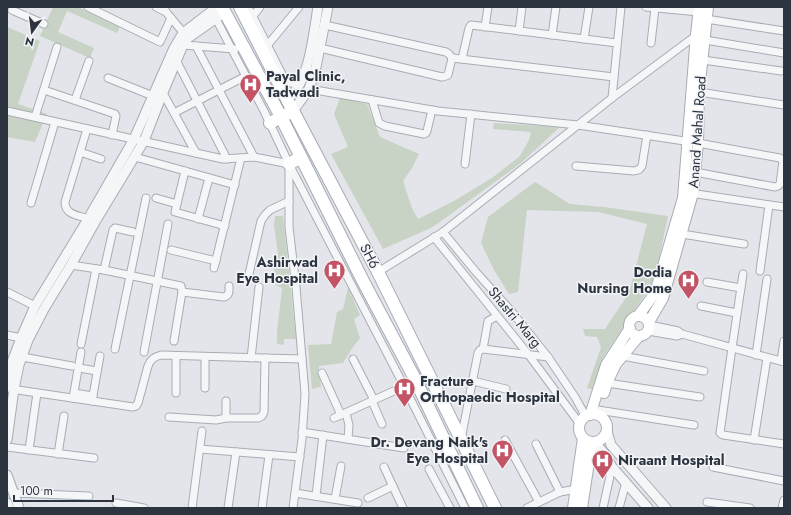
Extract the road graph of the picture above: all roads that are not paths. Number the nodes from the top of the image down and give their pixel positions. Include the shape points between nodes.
1 (13, 7) edge
2 (88, 7) edge
3 (156, 7) edge
4 (240, 7) edge
5 (248, 7) edge
6 (260, 7) edge
7 (299, 7) edge
8 (318, 7) edge
9 (328, 7) edge
10 (488, 7) edge
11 (522, 7) edge
12 (556, 7) edge
13 (589, 7) edge
14 (621, 7) edge
15 (646, 7) edge
16 (708, 7) edge
17 (655, 8) edge
18 (165, 9) edge
19 (699, 9) edge
20 (218, 11) edge
21 (253, 16) junction
22 (171, 18) junction
23 (706, 23) junction
24 (44, 24) dead end
25 (325, 25) junction
26 (485, 27) junction
27 (519, 31) junction
28 (784, 31) edge
29 (552, 35) junction
30 (696, 35) junction
31 (185, 39) junction
32 (584, 39) junction
33 (705, 40) junction
34 (618, 43) junction
35 (651, 43) dead end
36 (196, 46) junction
37 (57, 47) dead end
38 (265, 48) junction
39 (320, 48) junction
40 (232, 49) junction
41 (245, 50) junction
42 (784, 53) edge
43 (452, 58) junction
44 (176, 60) junction
45 (462, 60) junction
46 (703, 60) junction
47 (89, 61) dead end
48 (781, 71) dead end
49 (246, 76) junction
50 (108, 78) dead end
51 (614, 80) junction
52 (300, 82) junction
53 (627, 87) junction
54 (309, 89) junction
55 (44, 90) junction
56 (219, 90) junction
57 (699, 92) junction
58 (163, 93) junction
59 (153, 96) junction
60 (612, 98) junction
61 (287, 99) junction
62 (75, 100) junction
63 (372, 100) junction
64 (197, 101) junction
65 (784, 105) edge
66 (270, 108) junction
67 (432, 110) junction
68 (7, 111) edge
69 (293, 111) junction
70 (174, 113) junction
71 (471, 114) junction
72 (35, 117) junction
73 (276, 120) junction
74 (55, 122) junction
75 (578, 125) junction
76 (87, 129) junction
77 (112, 135) junction
78 (647, 135) junction
79 (134, 139) junction
80 (144, 141) junction
81 (693, 142) junction
82 (80, 152) junction
83 (196, 153) junction
84 (135, 157) junction
85 (254, 157) junction
86 (301, 157) junction
87 (241, 158) junction
88 (101, 159) dead end
89 (227, 159) junction
90 (289, 164) junction
91 (466, 164) dead end
92 (576, 166) dead end
93 (185, 171) junction
94 (695, 172) junction
95 (209, 178) junction
96 (235, 185) junction
97 (689, 192) junction
98 (146, 198) dead end
99 (156, 198) dead end
100 (289, 201) junction
101 (30, 203) dead end
102 (177, 204) junction
103 (769, 205) junction
104 (784, 207) edge
105 (88, 219) junction
106 (198, 219) junction
107 (168, 224) dead end
108 (225, 226) junction
109 (133, 232) dead end
110 (443, 232) junction
111 (682, 234) junction
112 (434, 237) junction
113 (744, 244) dead end
114 (171, 250) dead end
115 (71, 265) junction
116 (96, 269) junction
117 (104, 270) junction
118 (760, 271) dead end
119 (378, 272) junction
120 (249, 274) dead end
121 (743, 274) dead end
122 (130, 276) junction
123 (767, 279) dead end
124 (157, 281) junction
125 (707, 282) dead end
126 (229, 286) dead end
127 (259, 287) dead end
128 (741, 288) junction
129 (7, 292) edge
130 (182, 292) junction
131 (35, 306) junction
132 (701, 306) dead end
133 (737, 312) junction
134 (497, 316) junction
135 (638, 316) junction
136 (649, 326) junction
137 (630, 328) junction
138 (7, 334) edge
139 (639, 336) junction
140 (21, 338) junction
141 (174, 341) dead end
142 (784, 341) edge
143 (82, 344) dead end
144 (732, 348) junction
145 (115, 349) dead end
146 (483, 349) junction
147 (81, 352) dead end
148 (144, 352) dead end
149 (528, 354) junction
150 (756, 355) junction
151 (100, 356) dead end
152 (176, 356) junction
153 (622, 356) junction
154 (205, 357) junction
155 (548, 357) junction
156 (251, 358) junction
157 (264, 358) junction
158 (767, 358) junction
159 (302, 359) junction
160 (353, 359) dead end
161 (782, 362) edge
162 (14, 364) edge
163 (75, 367) junction
164 (704, 371) dead end
165 (97, 372) junction
166 (322, 373) dead end
167 (472, 380) junction
168 (416, 381) junction
169 (607, 384) junction
170 (404, 386) junction
171 (9, 388) edge
172 (205, 388) dead end
173 (506, 389) dead end
174 (37, 393) junction
175 (176, 393) dead end
176 (74, 396) junction
177 (700, 397) dead end
178 (92, 398) junction
179 (226, 401) dead end
180 (373, 401) junction
181 (64, 416) dead end
182 (340, 416) junction
183 (590, 416) junction
184 (169, 417) dead end
185 (226, 418) junction
186 (382, 424) dead end
187 (694, 425) dead end
188 (202, 431) dead end
189 (607, 431) junction
190 (302, 432) junction
191 (324, 435) junction
192 (348, 439) junction
193 (461, 439) junction
194 (7, 440) edge
195 (505, 440) dead end
196 (754, 440) junction
197 (590, 441) junction
198 (536, 444) dead end
199 (784, 444) edge
200 (7, 447) edge
201 (404, 448) dead end
202 (200, 449) junction
203 (29, 450) junction
204 (236, 452) junction
205 (58, 454) junction
206 (269, 455) junction
207 (300, 457) junction
208 (94, 458) dead end
209 (341, 466) dead end
210 (384, 467) dead end
211 (612, 467) junction
212 (713, 467) dead end
213 (429, 469) dead end
214 (7, 475) edge
215 (784, 481) edge
216 (626, 482) junction
217 (393, 486) junction
218 (577, 489) junction
219 (560, 492) junction
220 (14, 493) junction
221 (295, 493) junction
222 (89, 496) dead end
223 (316, 496) junction
224 (368, 498) dead end
225 (335, 499) junction
226 (784, 500) edge
227 (539, 502) junction
228 (707, 502) dead end
229 (7, 503) edge
230 (116, 503) dead end
231 (358, 503) dead end
232 (469, 506) edge
233 (9, 508) edge
234 (19, 508) edge
235 (144, 508) edge
236 (192, 508) edge
237 (228, 508) edge
238 (262, 508) edge
239 (293, 508) edge
240 (403, 508) edge
241 (450, 508) edge
242 (495, 508) edge
243 (527, 508) edge
244 (573, 508) edge
245 (582, 508) edge
246 (603, 508) edge
247 (620, 508) edge
248 (648, 508) edge
249 (666, 508) edge
250 (750, 508) edge
251 (782, 508) edge

1 - 24 street via 12,10
2 - 22 street via 160,42
3 - 18 street
4 - 38 main road, SH6
5 - 21 street
6 - 21 street
7 - 38 street
8 - 52 street via 309,55
9 - 25 street
10 - 26 street
11 - 27 street
12 - 29 street
13 - 32 street
14 - 34 street
15 - 17 street
16 - 23 main road, Anand Mahal Road
17 - 19 street
17 - 35 street
18 - 22 street
19 - 30 main road, Anand Mahal Road
20 - 31 street
20 - 40 street
20 - 41 main road
21 - 38 street
22 - 31 street
23 - 28 street
23 - 30 street
23 - 33 main road, Anand Mahal Road
25 - 39 street
25 - 43 street via 446,52
26 - 27 street
26 - 45 street via 470,26
27 - 29 street
29 - 32 street
30 - 53 street
30 - 81 main road, Anand Mahal Road
31 - 36 street
31 - 44 street
31 - 59 street via 172,53
32 - 34 street
33 - 42 street
33 - 46 main road, Anand Mahal Road
34 - 51 street
36 - 40 street
36 - 56 street
37 - 55 street
38 - 52 street via 289,83
38 - 61 main road, SH6
39 - 43 street via 442,77 448,74
39 - 54 street
40 - 41 street
40 - 49 street
41 - 66 main road
43 - 45 street
44 - 58 street
44 - 64 street
45 - 51 street
46 - 48 street
46 - 57 main road, Anand Mahal Road
47 - 62 street
49 - 56 street
49 - 66 street
50 - 59 street
51 - 53 street
51 - 60 street
52 - 61 street
53 - 60 street
54 - 63 street
54 - 69 street
55 - 62 street
55 - 72 street
56 - 64 street
56 - 85 street
57 - 65 street
57 - 81 main road, Anand Mahal Road
58 - 70 street
58 - 80 street
59 - 79 street
60 - 75 street
61 - 66 main road
61 - 69 main road, SH6
62 - 77 street via 114,114 116,116
63 - 67 street
63 - 67 street via 379,123 424,134 427,132
64 - 70 street
64 - 89 street
66 - 73 main road
67 - 71 street
68 - 72 street
69 - 73 main road
69 - 119 main road, SH6
70 - 83 street
71 - 75 street
71 - 91 street
72 - 74 street
73 - 86 main road
73 - 90 street
74 - 76 street
74 - 101 street
75 - 78 street
75 - 110 street
76 - 77 street
76 - 82 street
77 - 79 street
78 - 81 street
78 - 92 street via 642,166 638,170
79 - 80 street
79 - 105 street
80 - 83 street
80 - 84 street
81 - 94 main road, Anand Mahal Road
81 - 94 street via 783,160 778,186
81 - 97 main road, Anand Mahal Road
82 - 88 street
82 - 105 street via 65,206 69,212
83 - 89 street
84 - 93 street
84 - 115 street
85 - 87 street
85 - 90 street
86 - 90 main road
86 - 168 main road
87 - 89 street
87 - 96 street
90 - 100 street
90 - 170 street
93 - 95 street
93 - 102 street
94 - 97 main road, Anand Mahal Road
95 - 96 street
95 - 106 street
96 - 108 street
97 - 103 street
97 - 111 main road, Anand Mahal Road
97 - 135 main road, Anand Mahal Road via 682,204 655,293
98 - 122 street
99 - 102 street
100 - 120 street via 264,215
100 - 159 street via 288,227
102 - 106 street via 175,212
103 - 104 street
103 - 118 street
105 - 131 street
106 - 108 street
107 - 124 street
108 - 114 street via 215,264
109 - 117 street via 115,228 113,230
110 - 112 street
110 - 155 street, Shastri Marg
111 - 113 street
111 - 136 main road, Anand Mahal Road via 663,298
112 - 119 street
112 - 134 street, Shastri Marg
115 - 116 street
115 - 162 street
116 - 117 street
116 - 143 street
117 - 122 street
119 - 193 main road, SH6
121 - 128 street
122 - 124 street
122 - 145 street
123 - 150 street
124 - 130 street via 180,285
124 - 148 street
125 - 128 street
126 - 130 street via 229,293 224,297
127 - 156 street
128 - 133 street
129 - 131 street
130 - 141 street
131 - 140 street
132 - 133 street
133 - 144 street
134 - 146 street via 488,320
134 - 149 street, Shastri Marg
135 - 136 main road via 645,318
135 - 137 main road via 630,322
136 - 139 main road via 642,336
136 - 144 street via 678,331
137 - 139 main road via 633,334
137 - 183 main road via 606,365
138 - 140 street
139 - 153 main road
140 - 162 street
142 - 161 street
144 - 150 street
144 - 196 street via 720,432 723,435
146 - 149 street
146 - 167 street via 478,353
147 - 163 street
149 - 155 street
149 - 183 street, Shastri Marg
150 - 158 street
151 - 165 street
152 - 154 street
152 - 175 street
152 - 178 street via 161,355 150,361 136,406 130,407
153 - 164 street
153 - 169 main road
154 - 156 street
154 - 172 street
155 - 183 street, Shastri Marg
156 - 157 street
157 - 159 street
157 - 185 street via 262,416
158 - 161 street
158 - 196 street
159 - 190 street via 305,394
160 - 180 street
162 - 163 street
162 - 171 street
163 - 165 street
163 - 176 street
165 - 178 street
166 - 182 street
167 - 173 street
167 - 193 street
168 - 170 street
168 - 232 main road
169 - 177 street
169 - 183 main road
170 - 180 street
170 - 232 street
171 - 174 street
171 - 194 street
174 - 176 street
174 - 203 street
176 - 178 street
179 - 185 street
180 - 182 street
180 - 186 street
181 - 205 street
182 - 192 street via 349,425
183 - 187 street
183 - 189 main road via 603,419
183 - 197 main road via 579,428 580,433
184 - 185 street via 216,420
188 - 202 street
189 - 197 main road via 602,439
189 - 249 street via 611,445
190 - 191 street
190 - 207 street
191 - 192 street
191 - 223 street
192 - 201 street
193 - 242 main road, SH6
195 - 227 street
196 - 199 street
197 - 211 street via 604,453
197 - 218 main road
197 - 245 main road
198 - 219 street
200 - 203 street
202 - 204 street
202 - 236 street
203 - 205 street
204 - 206 street
204 - 237 street
205 - 208 street
206 - 207 street
206 - 238 street
207 - 221 street
209 - 225 street
210 - 217 street
211 - 216 street
211 - 246 street
212 - 215 street
213 - 241 street
214 - 220 street
216 - 247 street
216 - 248 street
217 - 224 street
217 - 240 street
218 - 219 street
218 - 244 main road
219 - 227 street
220 - 222 street
220 - 234 street
221 - 223 street
221 - 239 street
223 - 225 street
225 - 231 street
226 - 251 street
227 - 243 street
228 - 250 street
229 - 233 street
230 - 235 street

